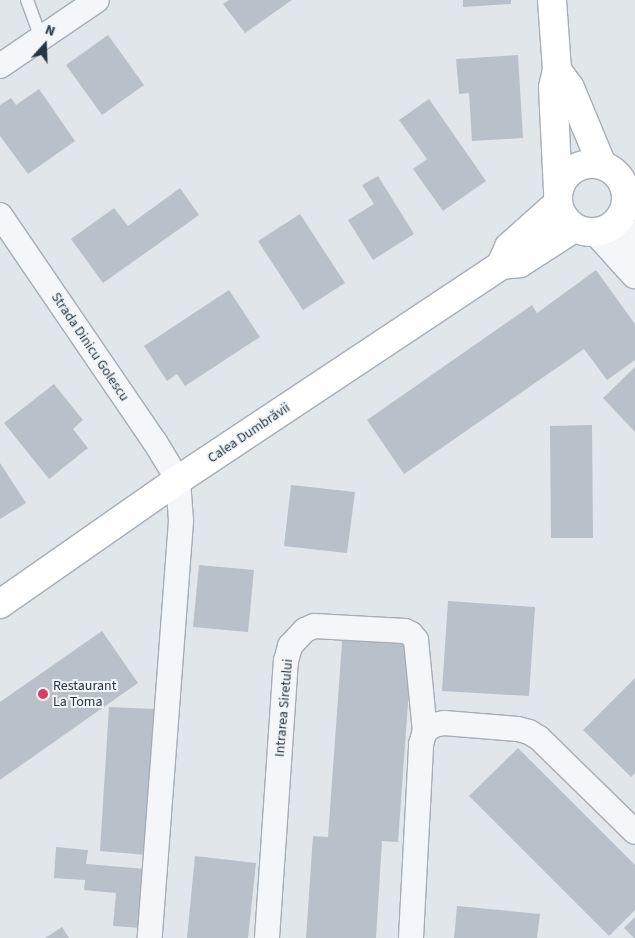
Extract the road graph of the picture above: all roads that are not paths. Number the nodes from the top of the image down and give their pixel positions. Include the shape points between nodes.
1 (27, 0) edge
2 (98, 0) edge
3 (552, 0) edge
4 (41, 38) junction
5 (0, 66) edge
6 (557, 70) junction
7 (619, 170) edge
8 (558, 197) junction
9 (0, 215) edge
10 (596, 227) junction
11 (635, 248) edge
12 (501, 265) junction
13 (635, 274) edge
14 (178, 480) junction
15 (0, 604) edge
16 (425, 730) junction
17 (634, 827) edge
18 (150, 938) edge
19 (267, 938) edge
20 (411, 938) edge

1 - 4 lane
2 - 4 street
3 - 6 main road
4 - 5 street
6 - 7 main road
6 - 8 main road via 553,88
7 - 8 main road via 590,163 579,166 562,181
7 - 10 main road via 626,197 623,213
8 - 10 main road via 561,214
8 - 12 main road, Calea Dumbrăvii via 509,247
9 - 14 street, Strada Dinicu Golescu
10 - 11 street
10 - 12 main road, Calea Dumbrăvii via 520,263
10 - 13 street
12 - 14 main road, Calea Dumbrăvii
14 - 15 main road, Calea Dumbrăvii
14 - 18 street via 181,521
16 - 17 street via 444,723 529,732
16 - 19 street, Intrarea Siretului via 416,640 411,634 314,626 305,630 290,646 286,660
16 - 20 street, Intrarea Siretului via 421,744

